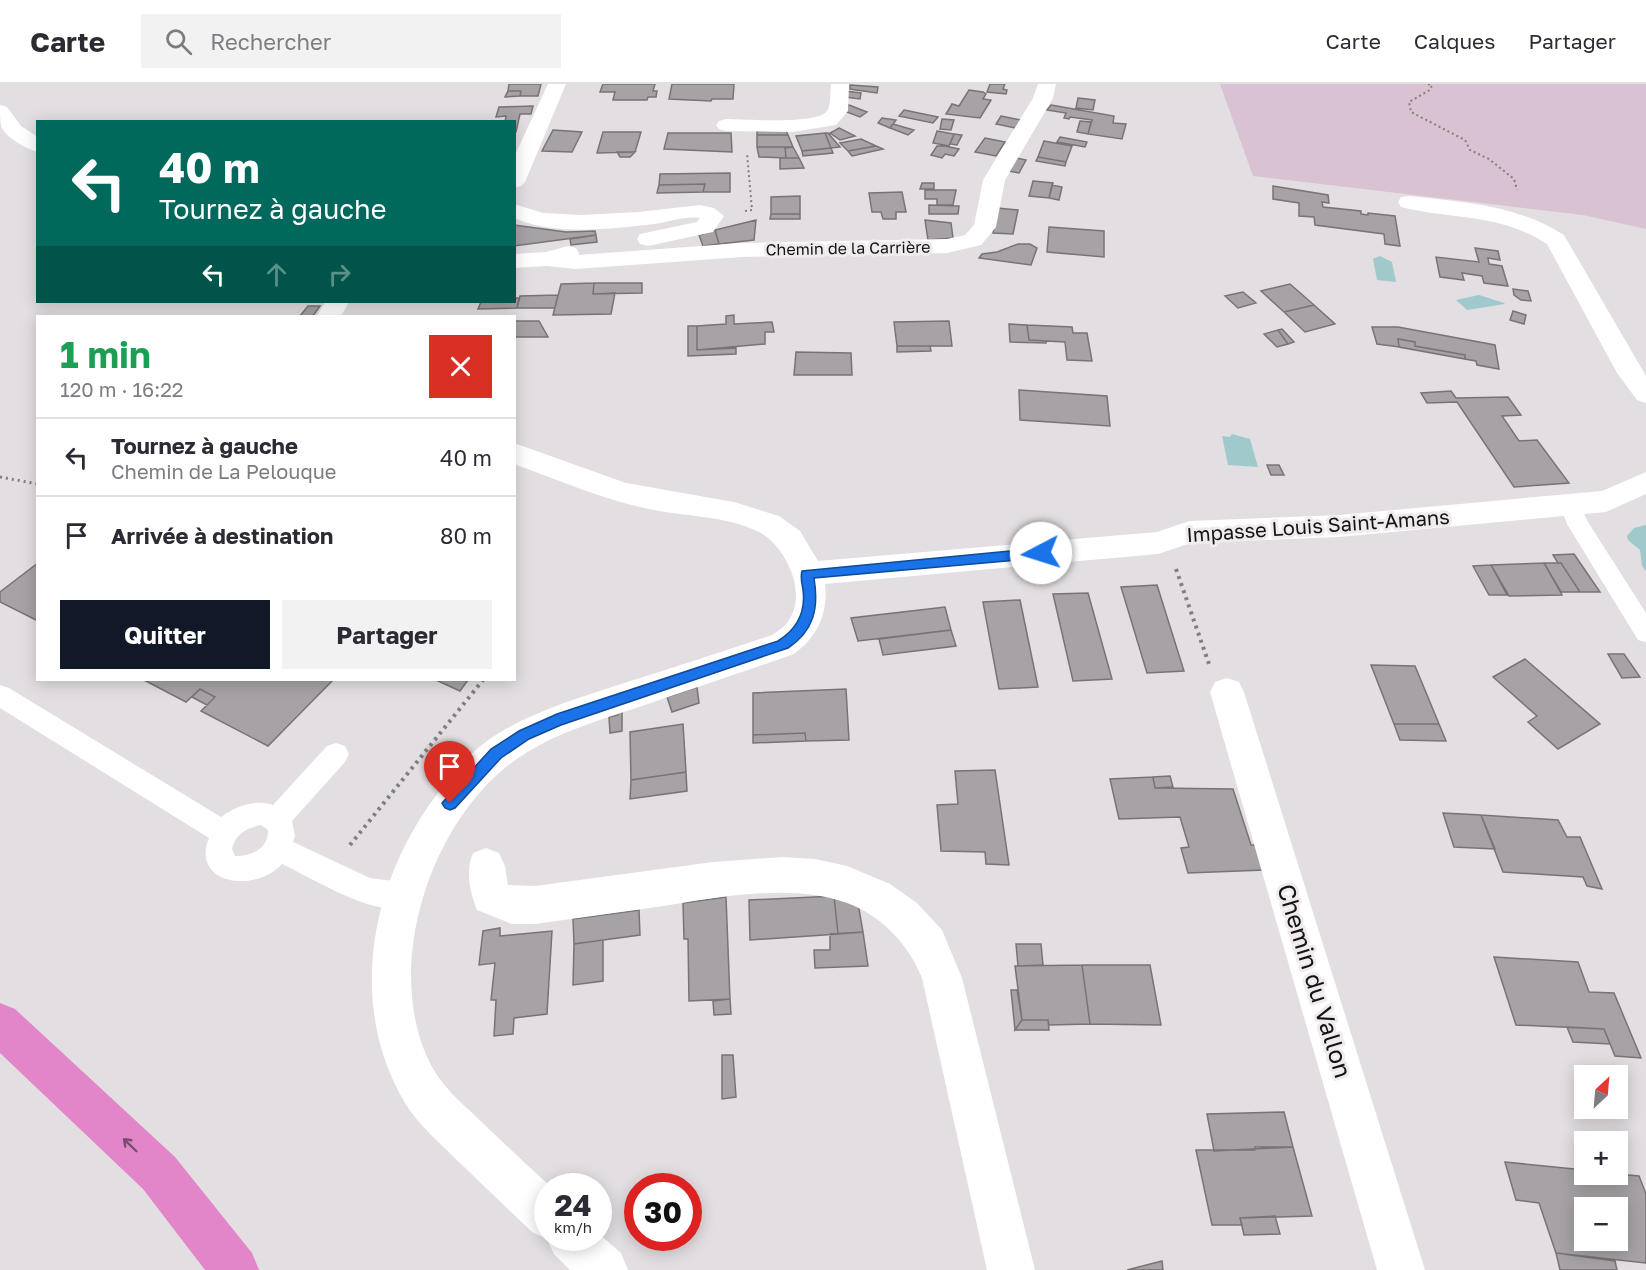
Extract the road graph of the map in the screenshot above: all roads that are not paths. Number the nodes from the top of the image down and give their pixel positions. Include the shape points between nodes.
1 (557, 84) edge
2 (840, 84) edge
3 (1047, 84) edge
4 (0, 111) edge
5 (735, 125) road end
6 (36, 145) edge
7 (516, 177) edge
8 (1409, 202) dead end
9 (516, 211) edge
10 (547, 259) junction
11 (516, 261) edge
12 (1646, 394) edge
13 (516, 454) edge
14 (1646, 482) edge
15 (1570, 505) junction
16 (807, 574) junction
17 (1646, 633) edge
18 (1227, 692) road end
19 (0, 695) edge
20 (336, 754) dead end
21 (277, 819) junction
22 (224, 833) junction
23 (277, 848) junction
24 (486, 866) dead end
25 (402, 896) junction
26 (0, 1008) edge
27 (0, 1024) edge
28 (32, 1052) junction
29 (159, 1173) junction
30 (534, 1203) edge
31 (584, 1251) edge
32 (235, 1270) edge
33 (249, 1270) edge
34 (604, 1270) edge
35 (1011, 1270) edge
36 (1401, 1270) edge

1 - 7 street
2 - 5 street via 838,111 829,121 792,126
3 - 10 street, Chemin de la Carrière via 1043,98 994,180 985,227 965,242 946,246 742,250 576,262
4 - 6 street via 14,130
8 - 12 street via 1504,216 1541,228 1556,240 1630,373
9 - 10 street via 527,217 559,220 614,220 699,211 713,216 705,227 696,230
10 - 11 street
13 - 16 street via 637,496 741,514 763,522 781,531 792,543
14 - 15 street, Impasse Louis Saint-Amans via 1606,501
15 - 16 street, Impasse Louis Saint-Amans via 1339,526 1189,532 1158,543
15 - 17 lane
16 - 25 street via 809,612 793,638 783,645 557,720 496,754 450,803 428,836
18 - 36 street, Chemin du Vallon
19 - 22 lane
20 - 21 lane
21 - 22 lane via 270,814 251,815
21 - 23 lane via 283,834
22 - 23 lane via 220,860 234,870 255,868
23 - 25 lane via 368,891
24 - 35 street via 491,897 512,905 793,874 829,878 856,887 904,916 929,946 942,978
25 - 30 street via 391,969 393,1012 400,1043 416,1080 436,1109
26 - 28 lane
27 - 28 highway
29 -> 28 highway
29 - 32 highway
29 - 33 highway
31 - 34 street

